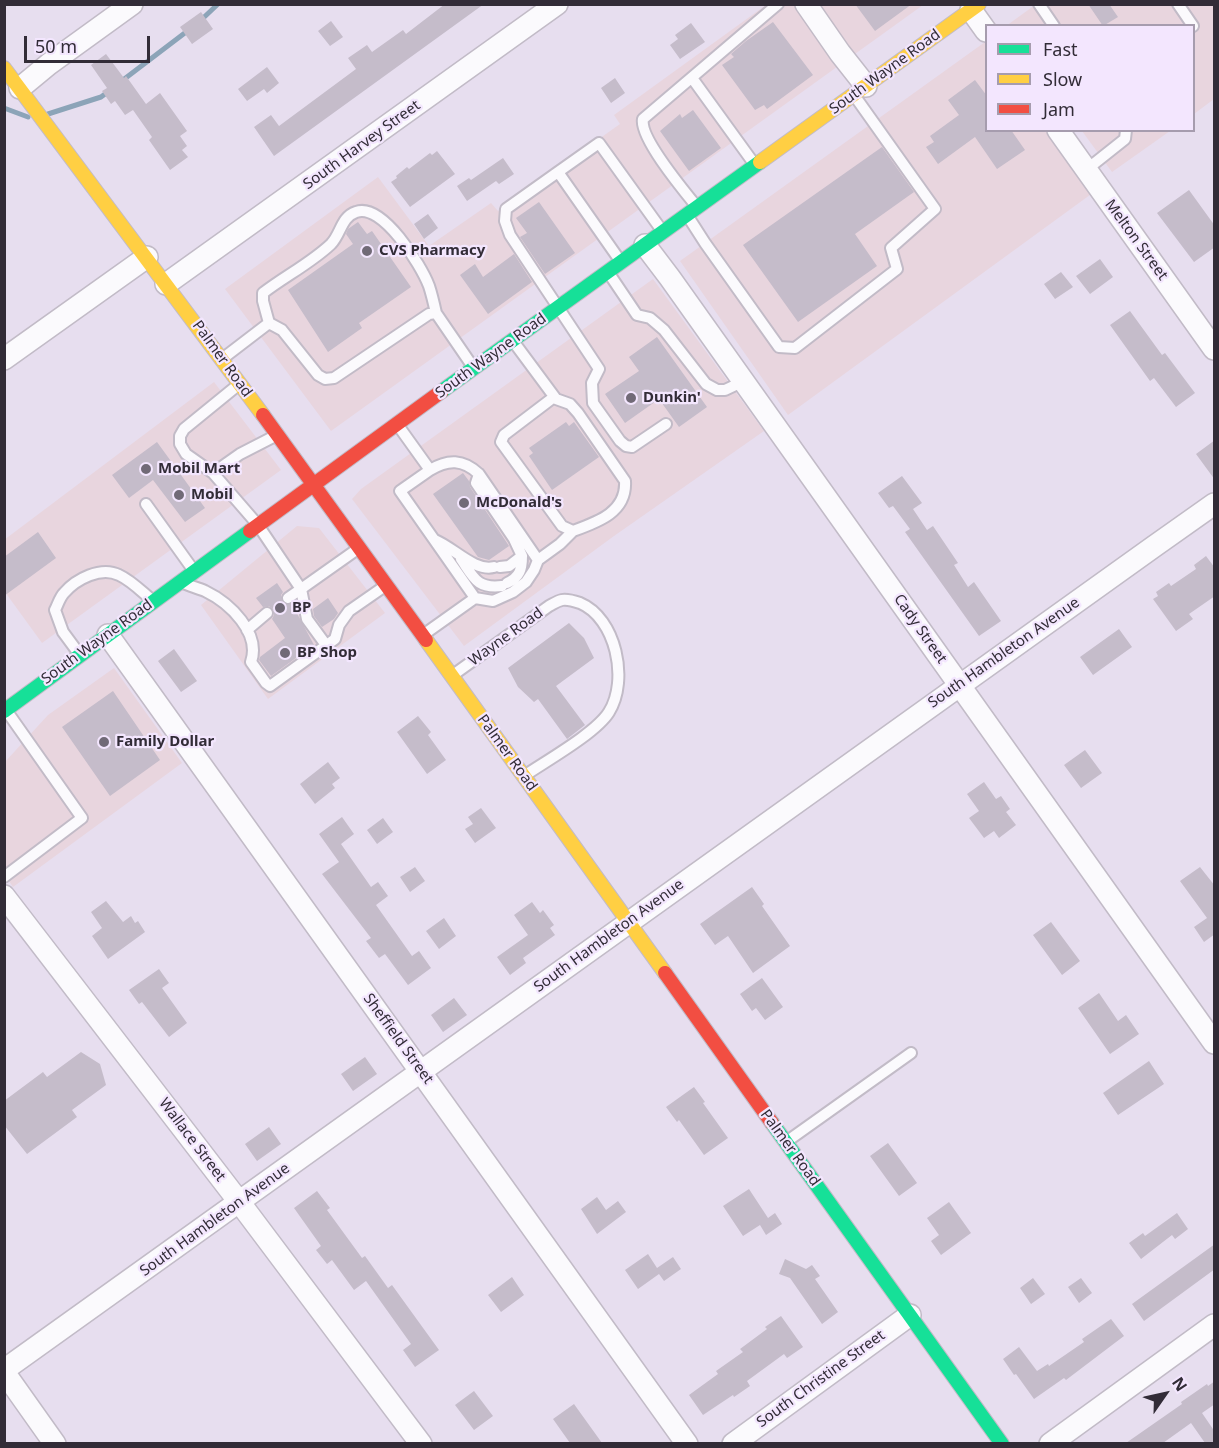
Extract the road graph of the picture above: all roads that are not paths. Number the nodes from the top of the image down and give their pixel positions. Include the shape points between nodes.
1 (132, 4) edge
2 (557, 4) edge
3 (778, 4) edge
4 (806, 4) edge
5 (1039, 4) edge
6 (1178, 4) edge
7 (975, 7) edge
8 (1053, 24) edge
9 (1192, 24) edge
10 (985, 27) edge
11 (4, 68) edge
12 (692, 78) junction
13 (20, 88) junction
14 (860, 90) junction
15 (1059, 132) edge
16 (1126, 132) edge
17 (756, 165) junction
18 (1086, 170) junction
19 (558, 172) junction
20 (692, 211) junction
21 (663, 232) junction
22 (645, 245) junction
23 (147, 257) junction
24 (621, 262) junction
25 (608, 272) junction
26 (166, 284) junction
27 (557, 308) junction
28 (436, 313) junction
29 (269, 323) junction
30 (512, 340) junction
31 (1215, 350) edge
32 (4, 359) edge
33 (222, 359) junction
34 (473, 369) junction
35 (744, 381) junction
36 (240, 384) junction
37 (554, 397) junction
38 (397, 424) junction
39 (666, 424) dead end
40 (278, 435) junction
41 (430, 470) junction
42 (213, 473) junction
43 (479, 474) junction
44 (314, 484) junction
45 (146, 504) dead end
46 (1215, 504) edge
47 (258, 525) junction
48 (573, 531) junction
49 (434, 539) junction
50 (360, 548) junction
51 (456, 551) junction
52 (522, 556) junction
53 (538, 560) junction
54 (194, 571) junction
55 (180, 582) junction
56 (386, 585) junction
57 (301, 589) junction
58 (288, 598) dead end
59 (475, 598) junction
60 (153, 601) junction
61 (267, 613) dead end
62 (247, 630) junction
63 (108, 635) junction
64 (423, 635) junction
65 (326, 645) junction
66 (80, 655) junction
67 (452, 676) junction
68 (959, 684) junction
69 (5, 711) edge
70 (524, 776) junction
71 (4, 877) edge
72 (4, 896) edge
73 (629, 922) junction
74 (1215, 1043) edge
75 (911, 1053) dead end
76 (421, 1072) junction
77 (786, 1142) junction
78 (240, 1203) junction
79 (910, 1315) junction
80 (1215, 1325) edge
81 (4, 1371) edge
82 (55, 1443) edge
83 (421, 1443) edge
84 (687, 1443) edge
85 (733, 1443) edge
86 (1002, 1443) edge
87 (1050, 1443) edge

1 - 13 street
2 - 26 street, South Harvey Street
3 - 12 lane
4 - 14 street
5 - 8 lane
6 - 9 lane
7 - 10 street
7 - 14 street, South Wayne Road
11 - 13 street, Palmer Road
12 - 17 lane
12 - 20 lane via 646,114 642,123 648,141
13 - 23 street, Palmer Road
14 - 17 street, South Wayne Road
14 - 20 lane via 935,209 891,248 897,269 795,348 779,347 705,243
15 - 18 street, Melton Street
16 - 18 lane via 1125,139
17 - 20 street, South Wayne Road
18 - 31 street, Melton Street
19 - 21 lane via 599,143
19 - 24 lane
19 - 27 lane via 506,210 505,221
20 - 21 street, South Wayne Road
21 - 22 street, South Wayne Road
22 - 24 street, South Wayne Road
22 - 35 street, Cady Street
23 - 26 street, Palmer Road
23 - 32 street
24 - 25 street, South Wayne Road
25 - 27 street, South Wayne Road
25 - 35 lane via 637,315 650,318 664,330 706,384 725,390
26 - 33 street, Palmer Road
27 - 30 street, South Wayne Road
27 - 39 lane via 598,369 592,383 593,404 620,441 632,447
28 - 29 lane via 334,378 325,379 282,330
28 - 29 lane via 429,285 414,259 385,221 364,210 354,212 342,223 322,252 264,293 262,302
28 - 34 lane
29 - 33 lane
30 - 34 street, South Wayne Road
30 - 37 lane
33 - 36 street, Palmer Road
34 - 38 street, South Wayne Road
35 - 68 street, Cady Street
36 - 40 street, Palmer Road
36 - 42 lane via 180,436 186,454
37 - 48 lane via 504,435 501,442 562,526
37 - 48 lane via 578,412 625,481 626,494 619,505 605,517
38 - 41 lane
38 - 44 street, South Wayne Road
40 - 42 lane
40 - 44 street, Palmer Road
41 - 43 lane via 441,463 456,461 471,466
41 - 49 lane via 400,491
42 - 47 lane
43 - 52 lane via 476,483
43 - 53 lane
44 - 47 street, South Wayne Road
44 - 50 street, Palmer Road
45 - 54 lane
46 - 68 street, South Hambleton Avenue
47 - 54 street, South Wayne Road
47 - 57 lane
48 - 53 lane
49 - 51 lane
49 - 59 lane
50 - 56 street, Palmer Road
50 - 57 lane
51 - 52 lane via 486,569 509,566
51 - 52 lane via 479,584 490,587 515,579 522,569
53 - 59 lane via 526,582 503,598
54 - 55 street, South Wayne Road
55 - 60 street, South Wayne Road
55 - 62 lane via 206,591 230,607
56 - 64 street, Palmer Road
56 - 65 lane via 349,611 335,639
57 - 58 lane
57 - 65 lane via 307,619
59 - 64 lane
60 - 63 street, South Wayne Road
60 - 66 lane via 116,573 98,573 81,579 62,594 56,610 63,632
61 - 62 lane
62 - 65 lane via 255,651 251,662 270,686
63 - 66 street, South Wayne Road
63 - 76 street, Sheffield Street
64 - 67 street, Palmer Road
66 - 69 street, South Wayne Road
67 - 70 street, Palmer Road
67 - 70 lane, Wayne Road via 561,600 585,605 598,615 615,647 616,696 610,711 601,724
68 - 73 street, South Hambleton Avenue
68 - 74 street, Cady Street
69 - 71 lane via 82,818
70 - 73 street, Palmer Road
72 - 78 street, Wallace Street
73 - 76 street, South Hambleton Avenue
73 - 77 street, Palmer Road
75 - 77 lane
76 - 78 street, South Hambleton Avenue
76 - 84 street, Sheffield Street
77 - 79 street, Palmer Road
78 - 81 street, South Hambleton Avenue
78 - 83 street, Wallace Street
79 - 85 street, South Christine Street
79 - 86 street, Palmer Road
80 - 87 street
81 - 82 street

